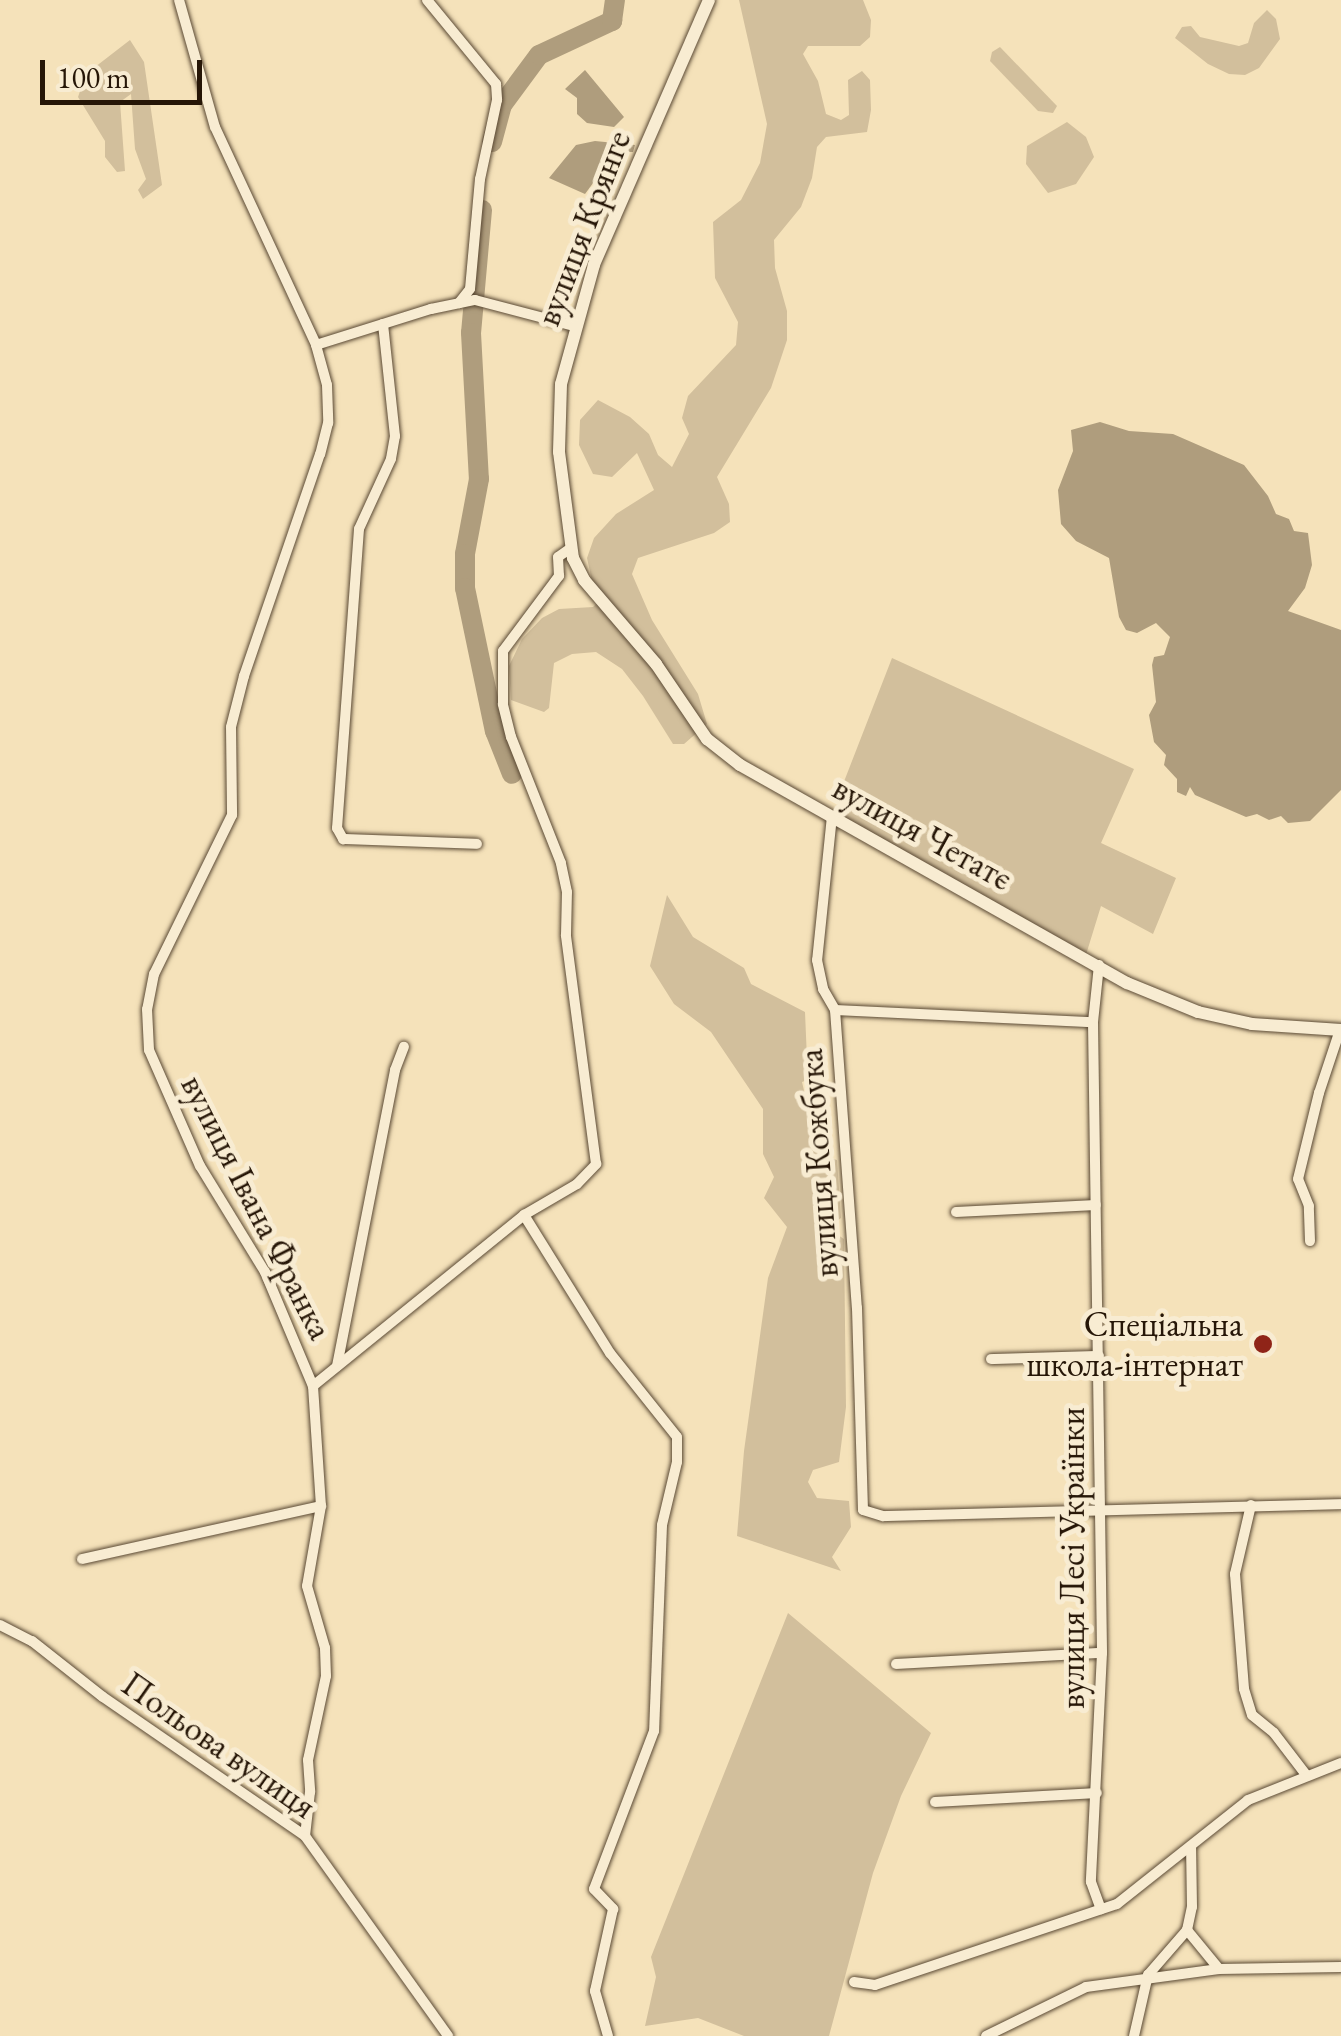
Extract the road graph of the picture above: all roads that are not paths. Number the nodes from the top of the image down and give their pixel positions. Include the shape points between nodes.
1 (179, 0) edge
2 (427, 0) edge
3 (709, 0) edge
4 (459, 303) junction
5 (383, 324) junction
6 (574, 326) junction
7 (316, 345) junction
8 (571, 548) junction
9 (832, 816) junction
10 (477, 844) dead end
11 (1098, 965) junction
12 (835, 1010) junction
13 (1094, 1022) junction
14 (1341, 1030) edge
15 (404, 1047) dead end
16 (1096, 1205) junction
17 (956, 1212) dead end
18 (524, 1215) junction
19 (1310, 1241) dead end
20 (1099, 1356) junction
21 (991, 1359) dead end
22 (336, 1367) junction
23 (313, 1386) junction
24 (1341, 1504) edge
25 (1251, 1505) junction
26 (321, 1506) junction
27 (1100, 1508) junction
28 (82, 1558) dead end
29 (0, 1625) edge
30 (1102, 1653) junction
31 (896, 1664) dead end
32 (1341, 1763) edge
33 (1307, 1776) junction
34 (1097, 1793) junction
35 (935, 1802) dead end
36 (305, 1836) junction
37 (1192, 1846) junction
38 (1100, 1909) junction
39 (1187, 1930) junction
40 (1341, 1966) edge
41 (1218, 1969) junction
42 (1148, 1976) junction
43 (854, 1982) dead end
44 (448, 2036) edge
45 (608, 2036) edge
46 (986, 2036) edge
47 (1134, 2036) edge

1 - 7 street, вулиця Івана Франка via 215,127
2 - 4 street via 496,84 470,289
3 - 6 street, вулиця Крянге
4 - 5 street
4 - 6 street via 474,300
5 - 7 street
5 - 10 street via 395,436 359,529 337,828 343,839
6 - 8 street, вулиця Крянге via 562,384 559,452
7 - 23 street, вулиця Івана Франка via 328,423 244,676 232,727 232,815 154,974 147,1009 150,1050 200,1166 265,1272
8 - 9 street, вулиця Четатє via 584,580 656,664 706,739
8 - 18 street via 558,557 559,576 503,650 504,704 567,892 566,935 596,1164 577,1184
9 - 11 street, вулиця Четатє
9 - 12 street, вулиця Кожбука via 817,960
11 - 13 street, вулиця Лесі Українки
11 - 14 street, вулиця Четатє via 1198,1012 1252,1024
12 - 13 street
12 - 27 street, вулиця Кожбука via 857,1308 863,1510 882,1516
13 - 16 street, вулиця Лесі Українки
14 - 19 street via 1298,1179 1310,1206
15 - 22 street
16 - 17 street
16 - 20 street, вулиця Лесі Українки
18 - 22 street
18 - 45 street via 610,1354 677,1438 662,1525 654,1730 594,1889 612,1908 595,1991
20 - 21 street
20 - 27 street, вулиця Лесі Українки
22 - 23 street
23 - 26 street, вулиця Івана Франка
24 - 25 street
25 - 27 street
25 - 33 street via 1235,1574 1244,1689 1252,1715
26 - 28 street
26 - 36 street, вулиця Івана Франка via 307,1586 326,1676 308,1760
27 - 30 street, вулиця Лесі Українки
29 - 36 street, Польова вулиця via 32,1641
30 - 31 street
30 - 34 street, вулиця Лесі Українки
32 - 33 street
33 - 37 street via 1248,1800
34 - 35 street
34 - 38 street, вулиця Лесі Українки via 1090,1882
36 - 44 street, Польова вулиця
37 - 38 street via 1146,1886
37 - 39 street
38 - 43 street via 875,1985
39 - 41 street
39 - 42 street
40 - 41 street
41 - 42 street
42 - 46 street via 1086,1987
42 - 47 street

